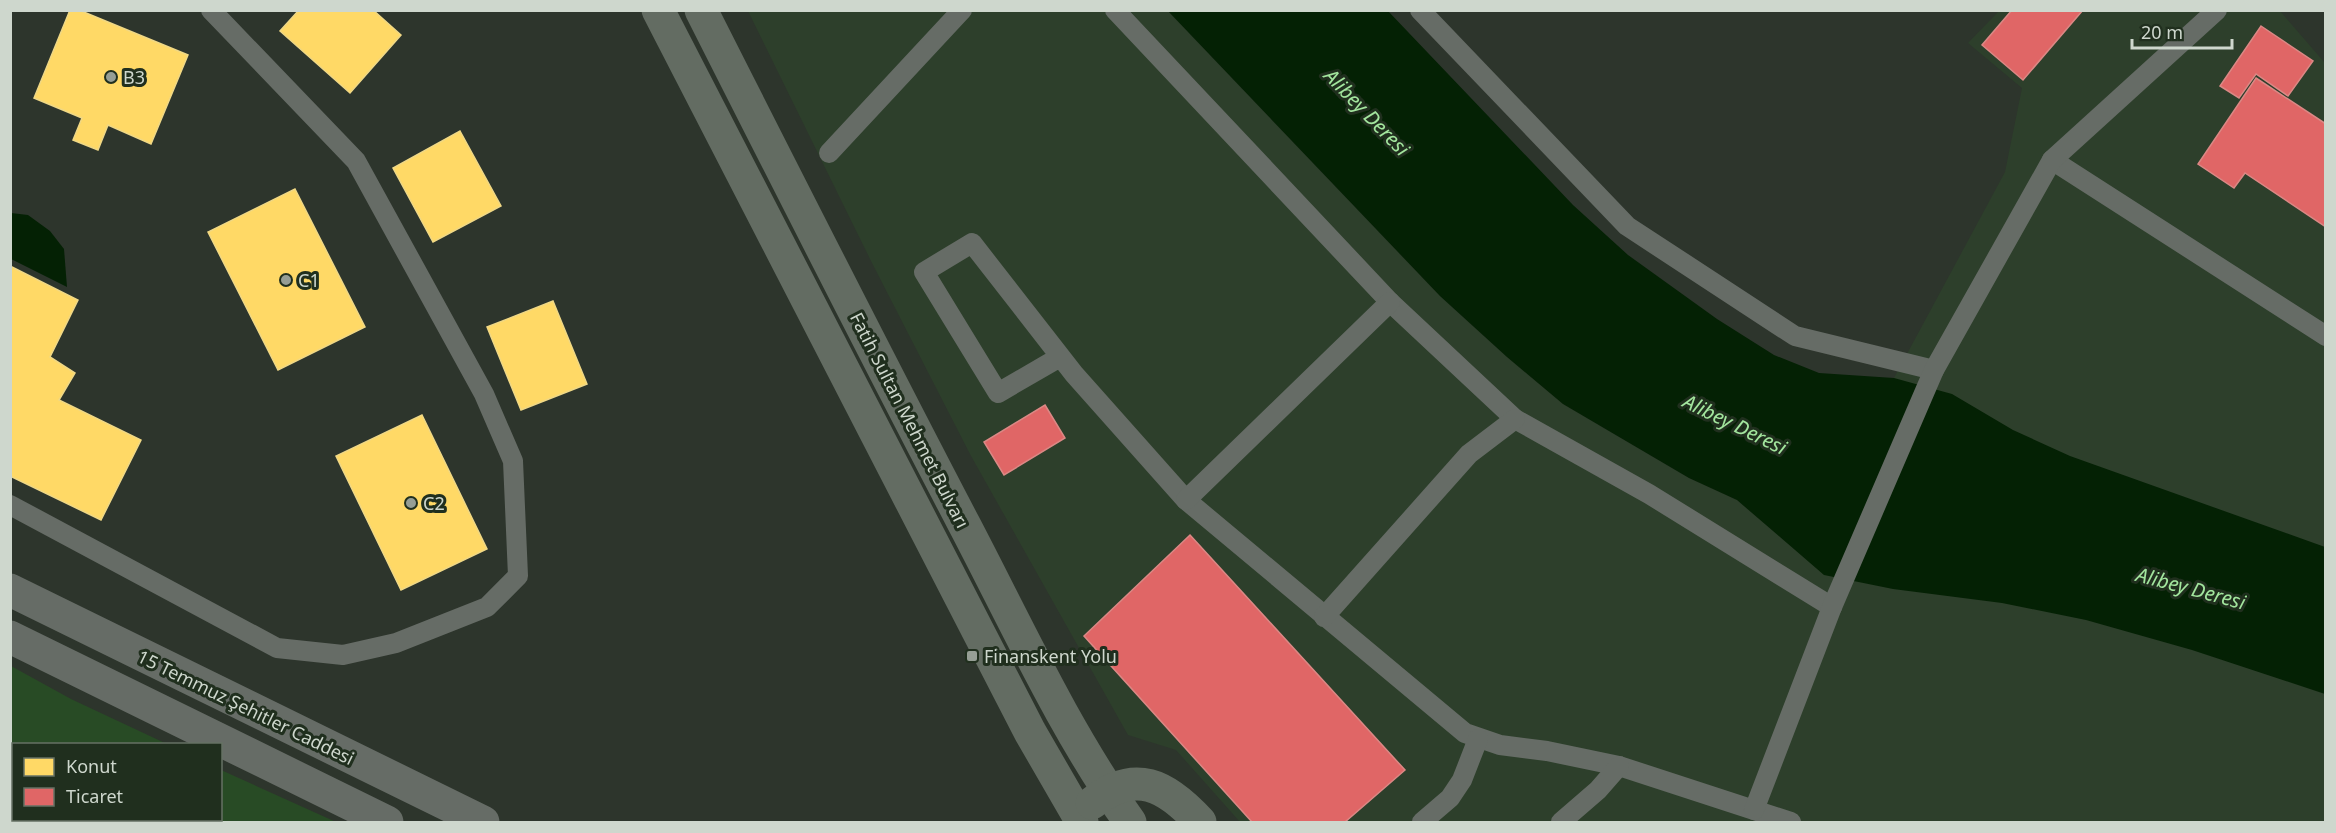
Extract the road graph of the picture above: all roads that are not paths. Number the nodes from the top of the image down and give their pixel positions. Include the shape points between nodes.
1 (211, 10) edge
2 (658, 10) edge
3 (701, 10) edge
4 (962, 10) edge
5 (1115, 10) edge
6 (1420, 10) edge
7 (2217, 10) edge
8 (829, 153) dead end
9 (2052, 160) junction
10 (1390, 302) junction
11 (2325, 336) edge
12 (1060, 357) junction
13 (1934, 370) junction
14 (1515, 418) junction
15 (1186, 500) junction
16 (10, 505) edge
17 (10, 590) edge
18 (1832, 607) junction
19 (1324, 617) junction
20 (10, 637) edge
21 (1478, 739) junction
22 (1619, 766) junction
23 (1107, 790) junction
24 (1754, 810) junction
25 (1079, 821) edge
26 (387, 822) edge
27 (483, 822) edge
28 (1130, 822) edge
29 (1200, 822) edge
30 (1422, 822) edge
31 (1561, 822) edge
32 (1791, 822) edge

1 - 16 lane via 357,160 484,394 513,461 518,576 487,607 396,643 343,655 278,648
2 - 25 main road, Fatih Sultan Mehmet Bulvarı
3 - 23 main road, Fatih Sultan Mehmet Bulvarı via 1019,630
4 - 8 lane
5 - 10 lane
6 - 13 lane via 1627,226 1795,336
7 - 9 lane
9 - 11 lane
9 - 13 lane
10 - 14 lane
10 - 15 lane
12 - 12 lane via 972,243 924,272 998,393
12 - 15 lane
13 - 18 lane
14 - 18 lane via 1649,494
14 - 19 lane via 1469,454
15 - 19 lane
17 - 27 main road, 15 Temmuz Şehitler Caddesi
18 - 24 lane
19 - 21 lane via 1465,733
20 - 26 main road
21 - 22 lane
21 - 30 lane via 1462,780 1450,798
22 - 24 lane
22 - 31 lane
23 - 25 main road
23 - 28 main road, Fatih Sultan Mehmet Bulvarı
23 - 29 main road via 1135,783 1164,789
24 - 32 lane

